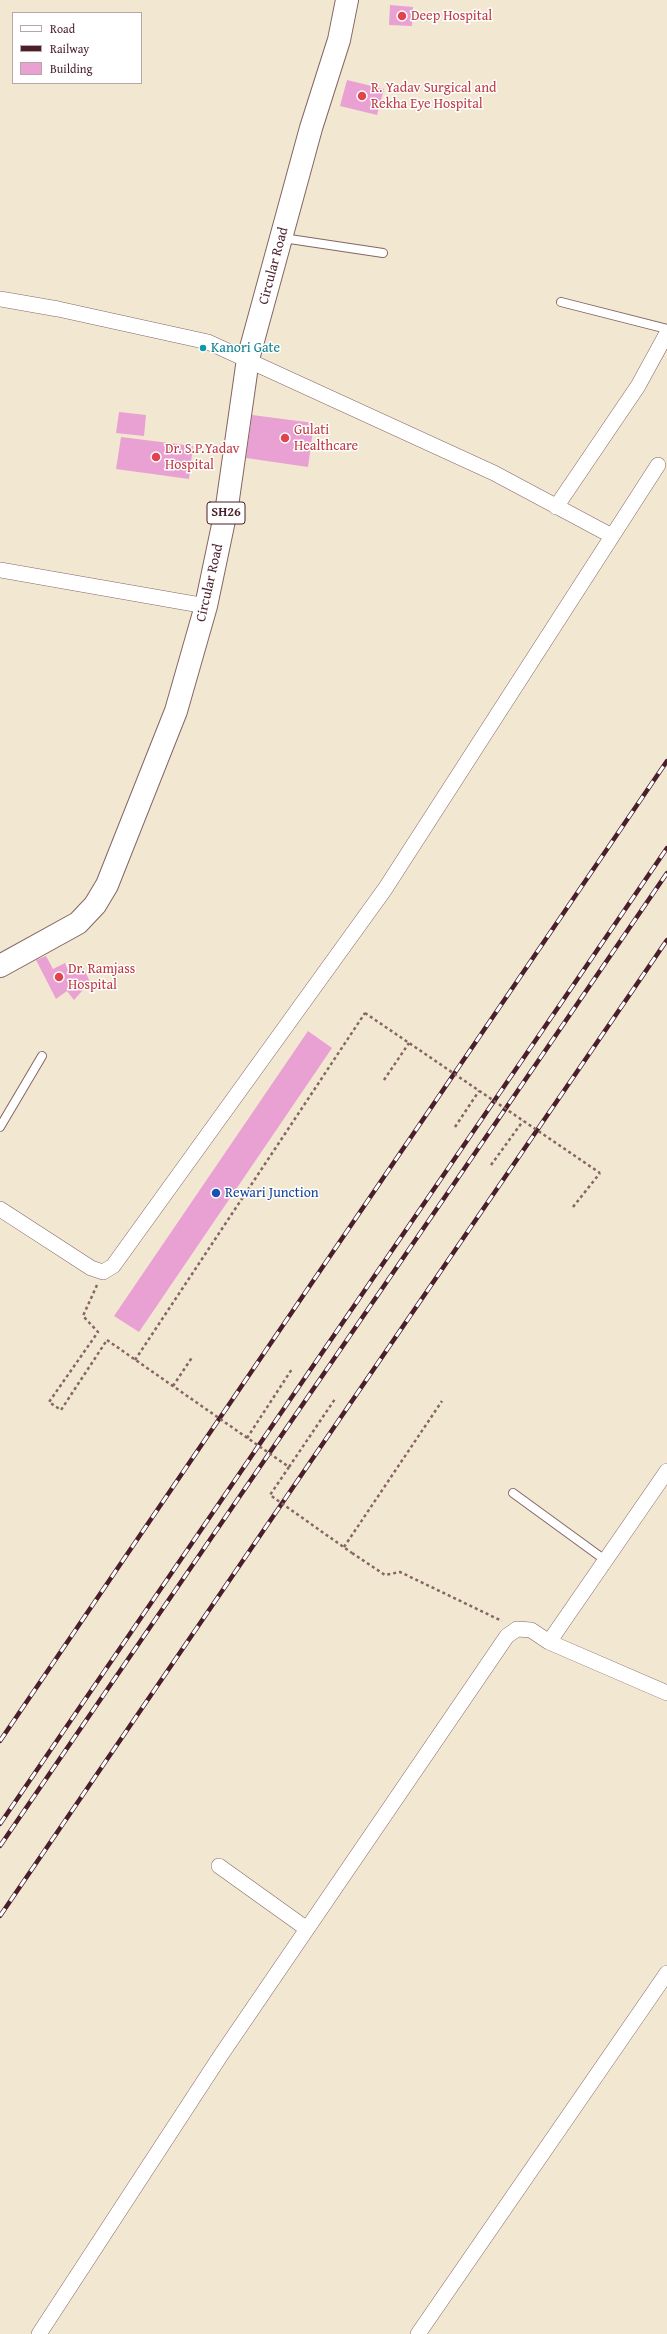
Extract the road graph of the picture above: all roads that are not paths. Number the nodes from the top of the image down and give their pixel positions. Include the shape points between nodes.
1 (347, 0) edge
2 (282, 238) junction
3 (383, 254) dead end
4 (0, 299) edge
5 (561, 302) dead end
6 (667, 329) edge
7 (667, 333) edge
8 (248, 360) junction
9 (658, 464) dead end
10 (556, 507) junction
11 (612, 536) junction
12 (0, 570) edge
13 (206, 606) junction
14 (0, 966) edge
15 (42, 1056) dead end
16 (0, 1127) edge
17 (0, 1209) edge
18 (667, 1471) edge
19 (513, 1493) dead end
20 (605, 1560) junction
21 (549, 1642) junction
22 (667, 1693) edge
23 (219, 1866) dead end
24 (307, 1929) junction
25 (667, 1973) edge
26 (39, 2334) edge
27 (418, 2334) edge

1 - 2 main road, Circular Road / SH26 via 339,40 311,128
2 - 3 lane
2 - 8 main road, Circular Road / SH26
4 - 8 street via 58,308 208,342
5 - 6 lane
7 - 10 street via 638,386
8 - 10 street via 494,473
8 - 13 main road, Circular Road / SH26 via 227,506
9 - 11 street
10 - 11 street
11 - 17 street via 385,889 113,1266 103,1272 91,1268
12 - 13 street
13 - 14 main road, Circular Road / SH26 via 176,711 106,885 95,905 78,923
15 - 16 lane
18 - 20 street
19 - 20 lane
20 - 21 street
21 - 22 street
21 - 24 street via 531,1630 517,1629 507,1636
23 - 24 street
24 - 26 street via 221,2055
25 - 27 street

